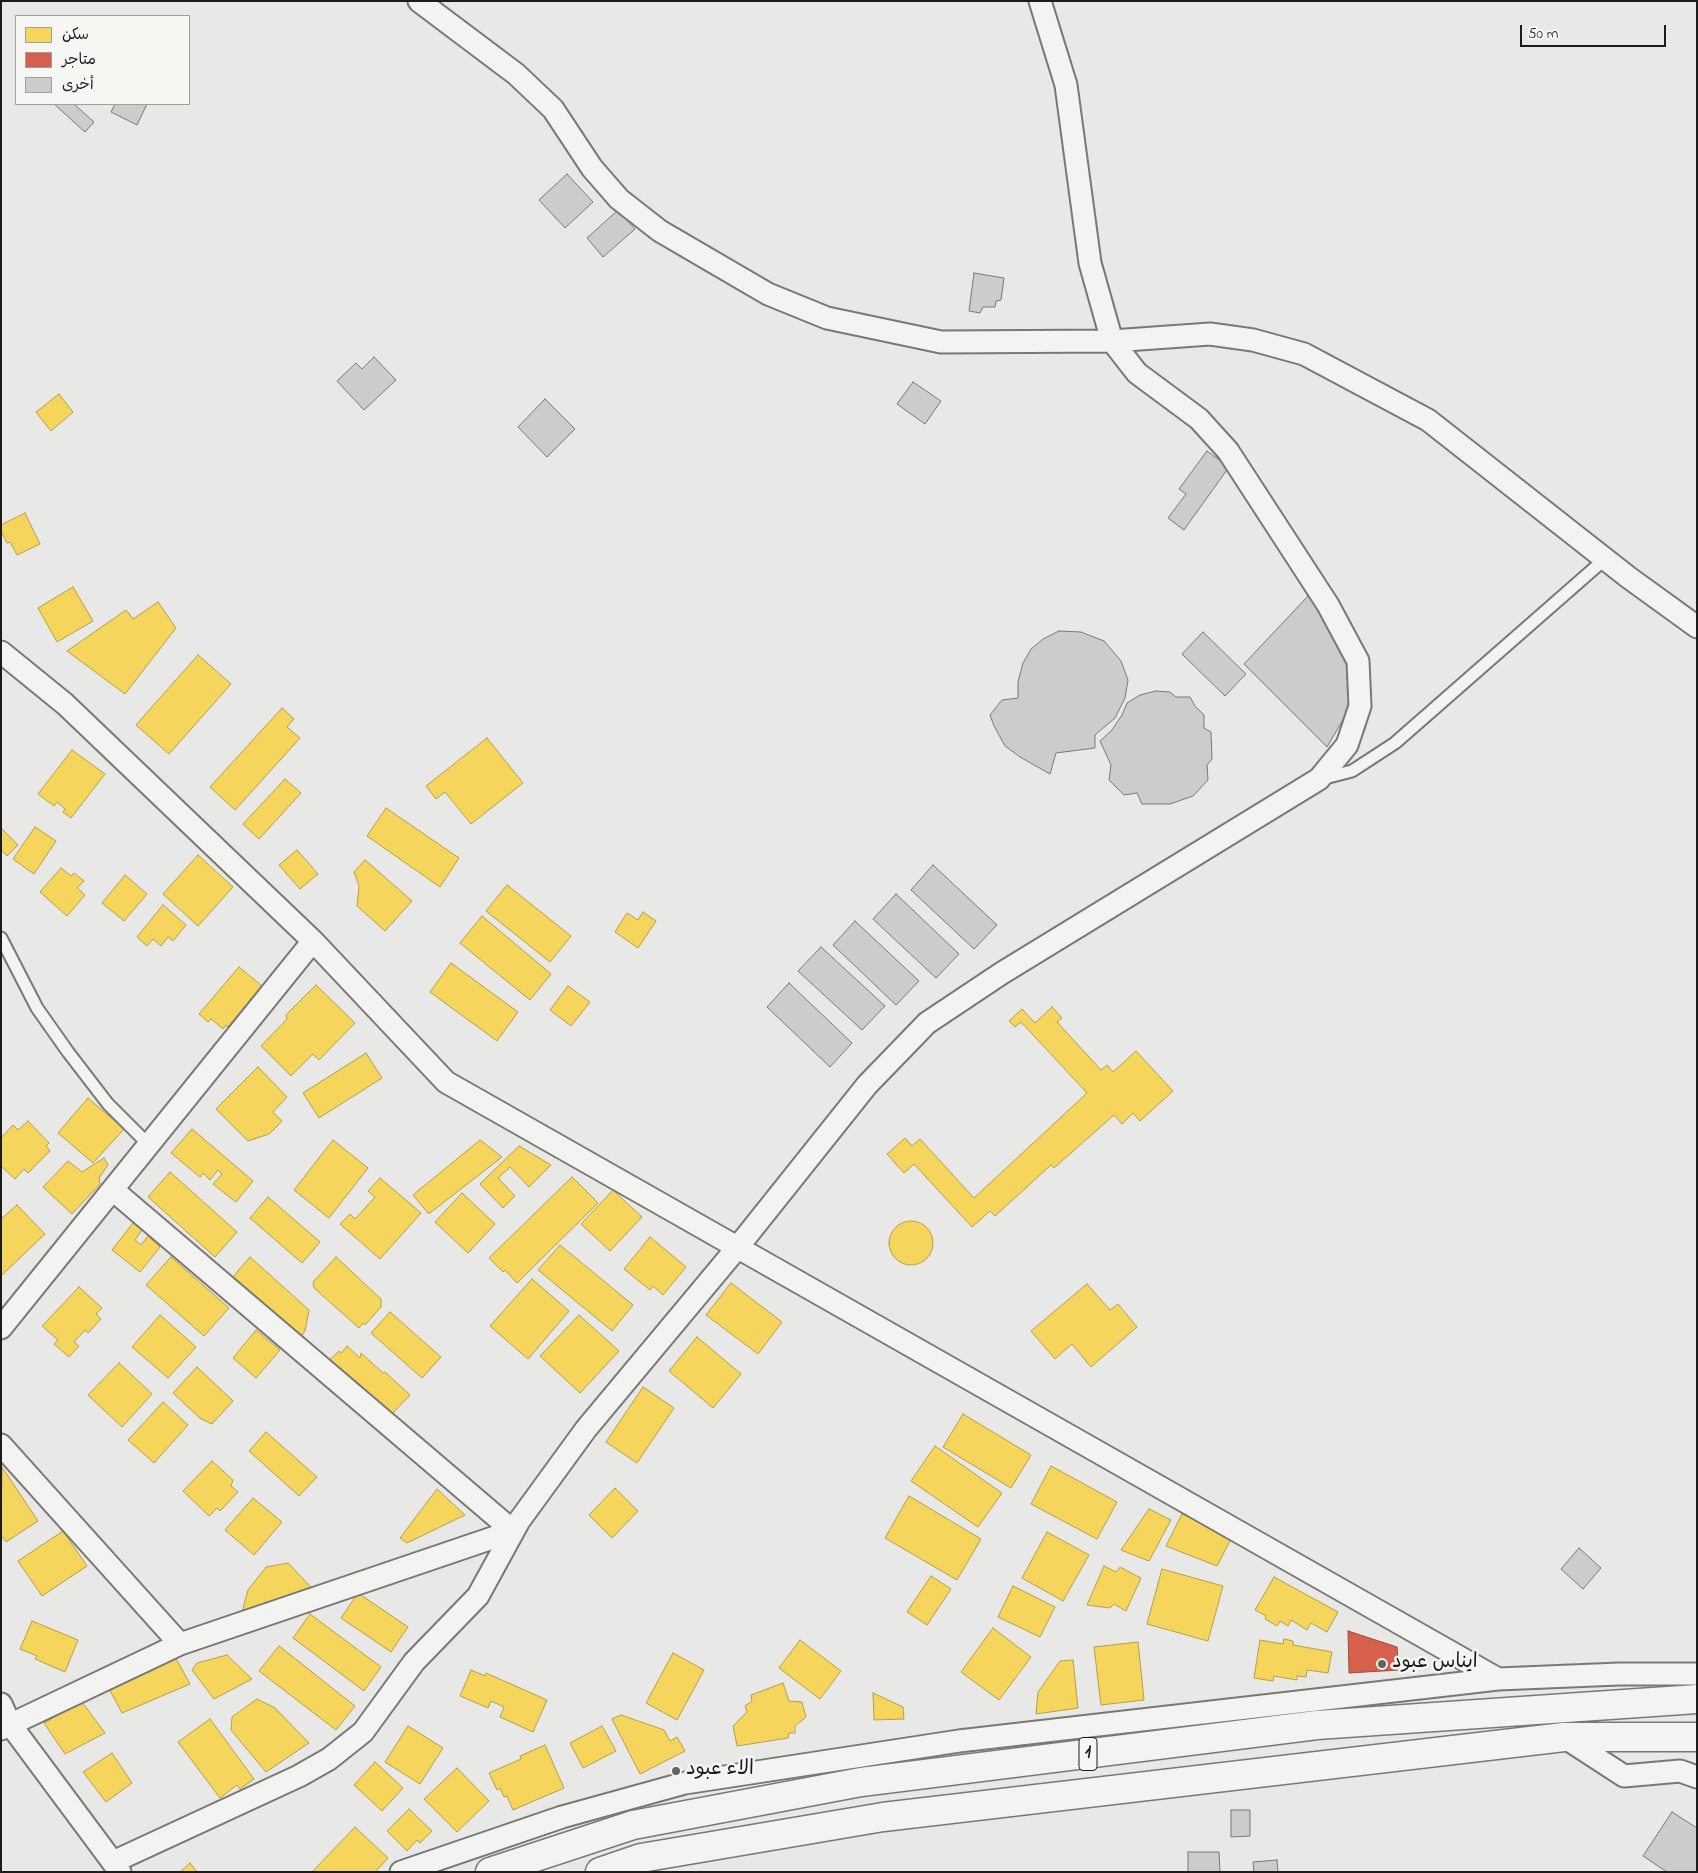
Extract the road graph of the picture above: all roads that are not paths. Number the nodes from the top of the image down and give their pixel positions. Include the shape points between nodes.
1 (420, 1) edge
2 (1040, 1) edge
3 (1112, 341) junction
4 (1605, 559) junction
5 (1697, 627) edge
6 (1, 652) edge
7 (1319, 779) junction
8 (1, 938) edge
9 (313, 941) junction
10 (149, 1145) junction
11 (113, 1190) junction
12 (737, 1248) junction
13 (1, 1328) edge
14 (1, 1445) edge
15 (513, 1531) junction
16 (180, 1644) junction
17 (1697, 1674) edge
18 (1498, 1679) junction
19 (1697, 1699) edge
20 (1, 1704) edge
21 (5, 1726) edge
22 (1564, 1737) junction
23 (1697, 1737) edge
24 (1697, 1777) edge
25 (117, 1867) edge
26 (401, 1872) edge
27 (490, 1872) edge
28 (600, 1872) edge

1 - 3 street via 516,74 553,109 592,168 619,199 660,231 768,294 827,318 940,342
2 - 3 street via 1066,85 1090,263
3 - 4 street via 1210,334 1253,340 1304,354 1428,420
3 - 7 street via 1137,373 1199,419 1228,451 1328,605 1358,661 1360,706 1347,746
4 - 5 street
4 - 7 lane via 1394,743 1352,771
6 - 9 street via 65,704
7 - 12 street via 1002,973 927,1023 866,1085
8 - 10 lane via 37,1008 68,1052 108,1104
9 - 10 street
9 - 12 street via 446,1082
10 - 11 street
11 - 13 street
11 - 15 street
12 - 15 street via 586,1430
12 - 18 street
14 - 16 street
15 - 16 street
15 - 25 street via 478,1596 414,1662 363,1732 329,1759 299,1776
16 - 21 street
17 - 18 street
18 - 26 street via 959,1742 685,1783 562,1817
19 - 27 main road, 1 via 1317,1725 861,1782 633,1825
20 - 21 street
21 - 25 street
22 - 23 main road, 1
22 - 24 street via 1624,1776 1680,1771
22 - 28 main road, 1 via 883,1817 641,1858

